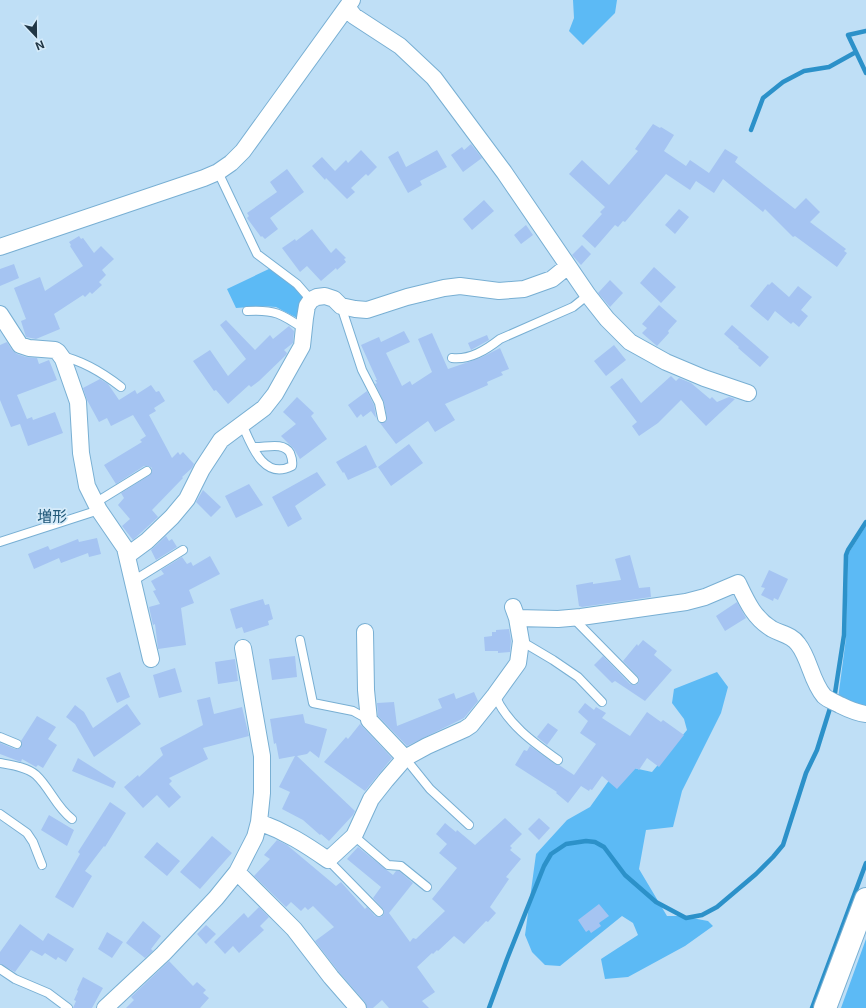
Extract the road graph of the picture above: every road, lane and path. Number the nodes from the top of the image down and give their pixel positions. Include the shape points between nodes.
1 (349, 4) edge
2 (218, 172) junction
3 (0, 247) edge
4 (568, 266) junction
5 (588, 295) junction
6 (311, 300) junction
7 (341, 306) junction
8 (247, 312) dead end
9 (0, 314) edge
10 (304, 329) junction
11 (60, 356) junction
12 (452, 358) dead end
13 (120, 387) dead end
14 (748, 393) dead end
15 (382, 418) dead end
16 (242, 424) junction
17 (253, 447) junction
18 (147, 471) dead end
19 (97, 507) junction
20 (0, 542) edge
21 (182, 550) dead end
22 (128, 554) junction
23 (133, 580) junction
24 (572, 617) junction
25 (365, 632) dead end
26 (300, 640) dead end
27 (521, 641) junction
28 (243, 648) dead end
29 (151, 659) dead end
30 (634, 680) dead end
31 (495, 695) junction
32 (602, 702) dead end
33 (866, 714) edge
34 (369, 720) junction
35 (0, 737) edge
36 (17, 744) dead end
37 (405, 758) junction
38 (558, 760) dead end
39 (0, 763) edge
40 (0, 814) edge
41 (72, 818) dead end
42 (260, 822) junction
43 (470, 825) dead end
44 (354, 836) junction
45 (328, 860) junction
46 (42, 865) dead end
47 (237, 872) junction
48 (427, 887) dead end
49 (866, 899) edge
50 (378, 912) dead end
51 (0, 968) edge
52 (68, 1008) edge
53 (106, 1008) edge
54 (358, 1008) edge
55 (825, 1008) edge

1 - 2 street via 246,147
1 - 4 street via 354,16 400,46 434,78 504,172
2 - 3 street
2 - 6 lane via 257,254 297,284
4 - 5 street
4 - 7 street via 552,279 524,289 499,291 460,286 407,297 367,310
5 - 12 lane via 573,307 500,339 476,354 459,359
5 - 14 street via 630,342 689,372
6 - 7 street via 325,296 334,299
6 - 10 street via 307,306
7 - 15 lane via 362,370 379,403
8 - 10 lane via 275,312
9 - 11 street via 20,345 55,350
10 - 16 street via 302,346 275,394 264,408
11 - 13 lane via 91,367
11 - 19 street via 78,402 84,473
16 - 17 lane
16 - 22 street via 221,440 214,449 187,499 172,517 147,542
17 - 17 lane via 264,465 278,470 292,466 288,450 281,446
18 - 19 lane
19 - 20 lane
19 - 22 street
21 - 23 lane
22 - 23 street
23 - 29 street
24 - 27 street via 515,612
24 - 30 lane
24 - 33 street via 686,602 738,583 758,619 798,644 825,696 846,708
25 - 34 street
26 - 34 lane via 314,703 353,712
27 - 31 street via 518,663
27 - 32 lane via 578,677
28 - 42 street via 262,756
31 - 37 street via 465,729
31 - 38 lane via 510,720
34 - 37 street
35 - 36 lane
37 - 43 lane via 430,789
37 - 44 street via 371,799
39 - 41 lane via 35,774 60,807
40 - 46 lane via 27,832
42 - 45 street via 281,830
42 - 47 street
44 - 45 street
44 - 48 lane via 388,865 401,866
45 - 50 lane
47 - 53 street via 188,929
47 - 54 street via 294,929
49 - 55 street
51 - 52 lane via 15,979 48,993

